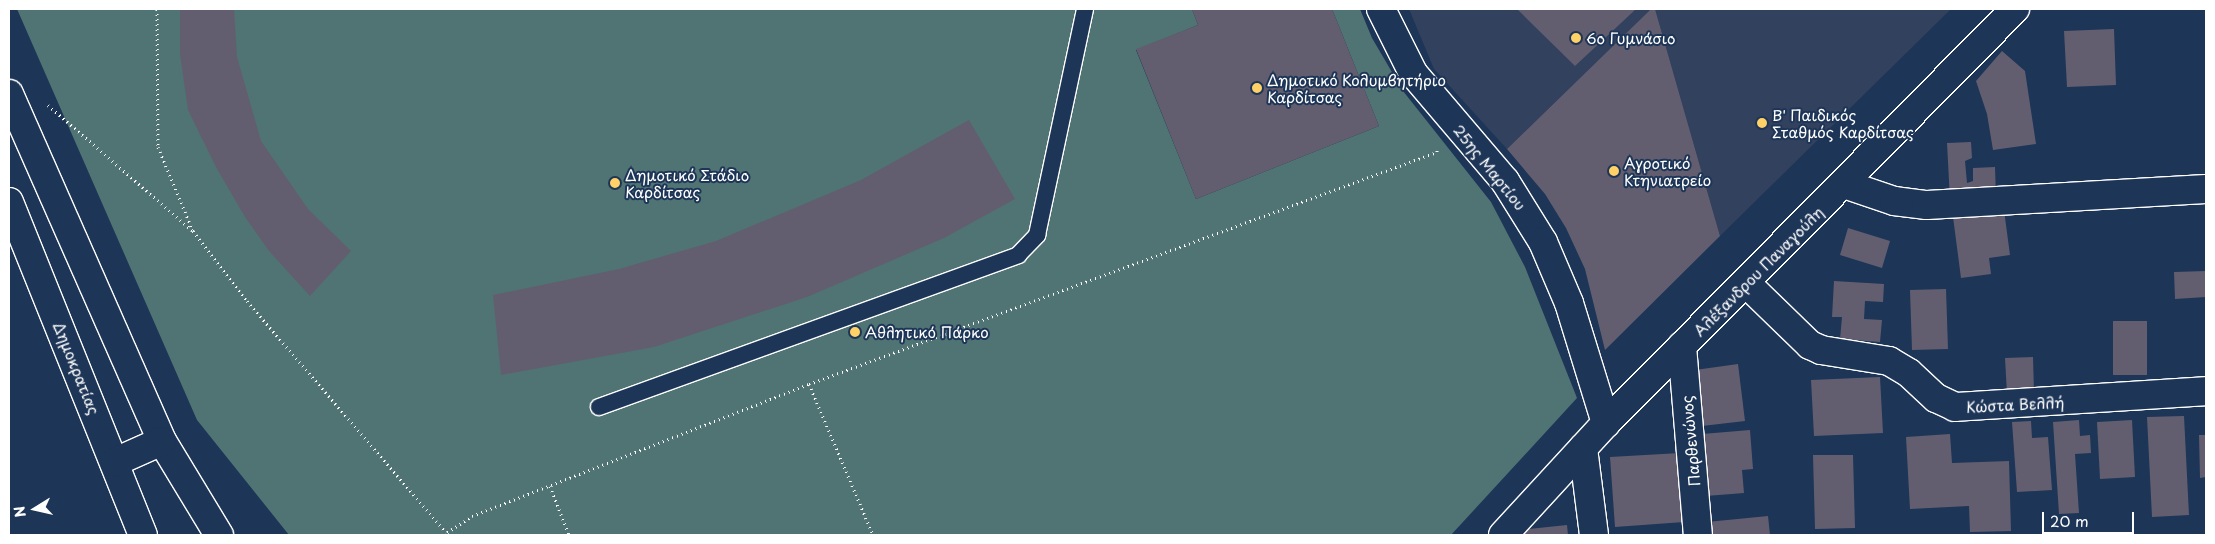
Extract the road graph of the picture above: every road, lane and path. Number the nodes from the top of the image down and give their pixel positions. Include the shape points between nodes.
1 (157, 9) edge
2 (1085, 9) edge
3 (1381, 9) edge
4 (2015, 9) edge
5 (9, 94) edge
6 (41, 99) dead end
7 (1437, 152) dead end
8 (1844, 184) junction
9 (2206, 189) edge
10 (9, 202) edge
11 (193, 231) junction
12 (1746, 283) junction
13 (1682, 346) junction
14 (809, 384) junction
15 (2206, 391) edge
16 (599, 407) dead end
17 (1606, 423) junction
18 (162, 442) junction
19 (1584, 448) junction
20 (115, 462) junction
21 (550, 486) junction
22 (446, 532) junction
23 (143, 535) edge
24 (219, 535) edge
25 (442, 535) edge
26 (570, 535) edge
27 (873, 535) edge
28 (1503, 535) edge
29 (1594, 535) edge
30 (1698, 535) edge

1 - 11 path via 158,146
2 - 16 lane via 1037,235 1018,255
3 - 17 street, 25ης Μαρτίου via 1413,73 1505,181 1543,242 1569,303
4 - 8 street, Αλέξανδρου Παναγούλη
5 - 18 street
6 - 11 path
7 - 14 path
8 - 9 street via 1894,201 1927,205
8 - 12 street, Αλέξανδρου Παναγούλη
10 - 20 street, Δημοκρατίας
11 - 22 path via 247,301
12 - 13 street, Αλέξανδρου Παναγούλη
12 - 15 street, Κώστα Βελλή via 1810,345 1821,350 1889,361 1909,373 1936,398 1955,407
13 - 17 street, Αλέξανδρου Παναγούλη
13 - 30 street, Παρθενώνος
14 - 21 path
14 - 27 path
17 - 19 street, Αλέξανδρου Παναγούλη
18 - 20 street
18 - 24 street
19 - 28 street, Αλέξανδρου Παναγούλη
19 - 29 street
20 - 23 street, Δημοκρατίας
21 - 22 path via 472,516
21 - 26 path
22 - 25 path

